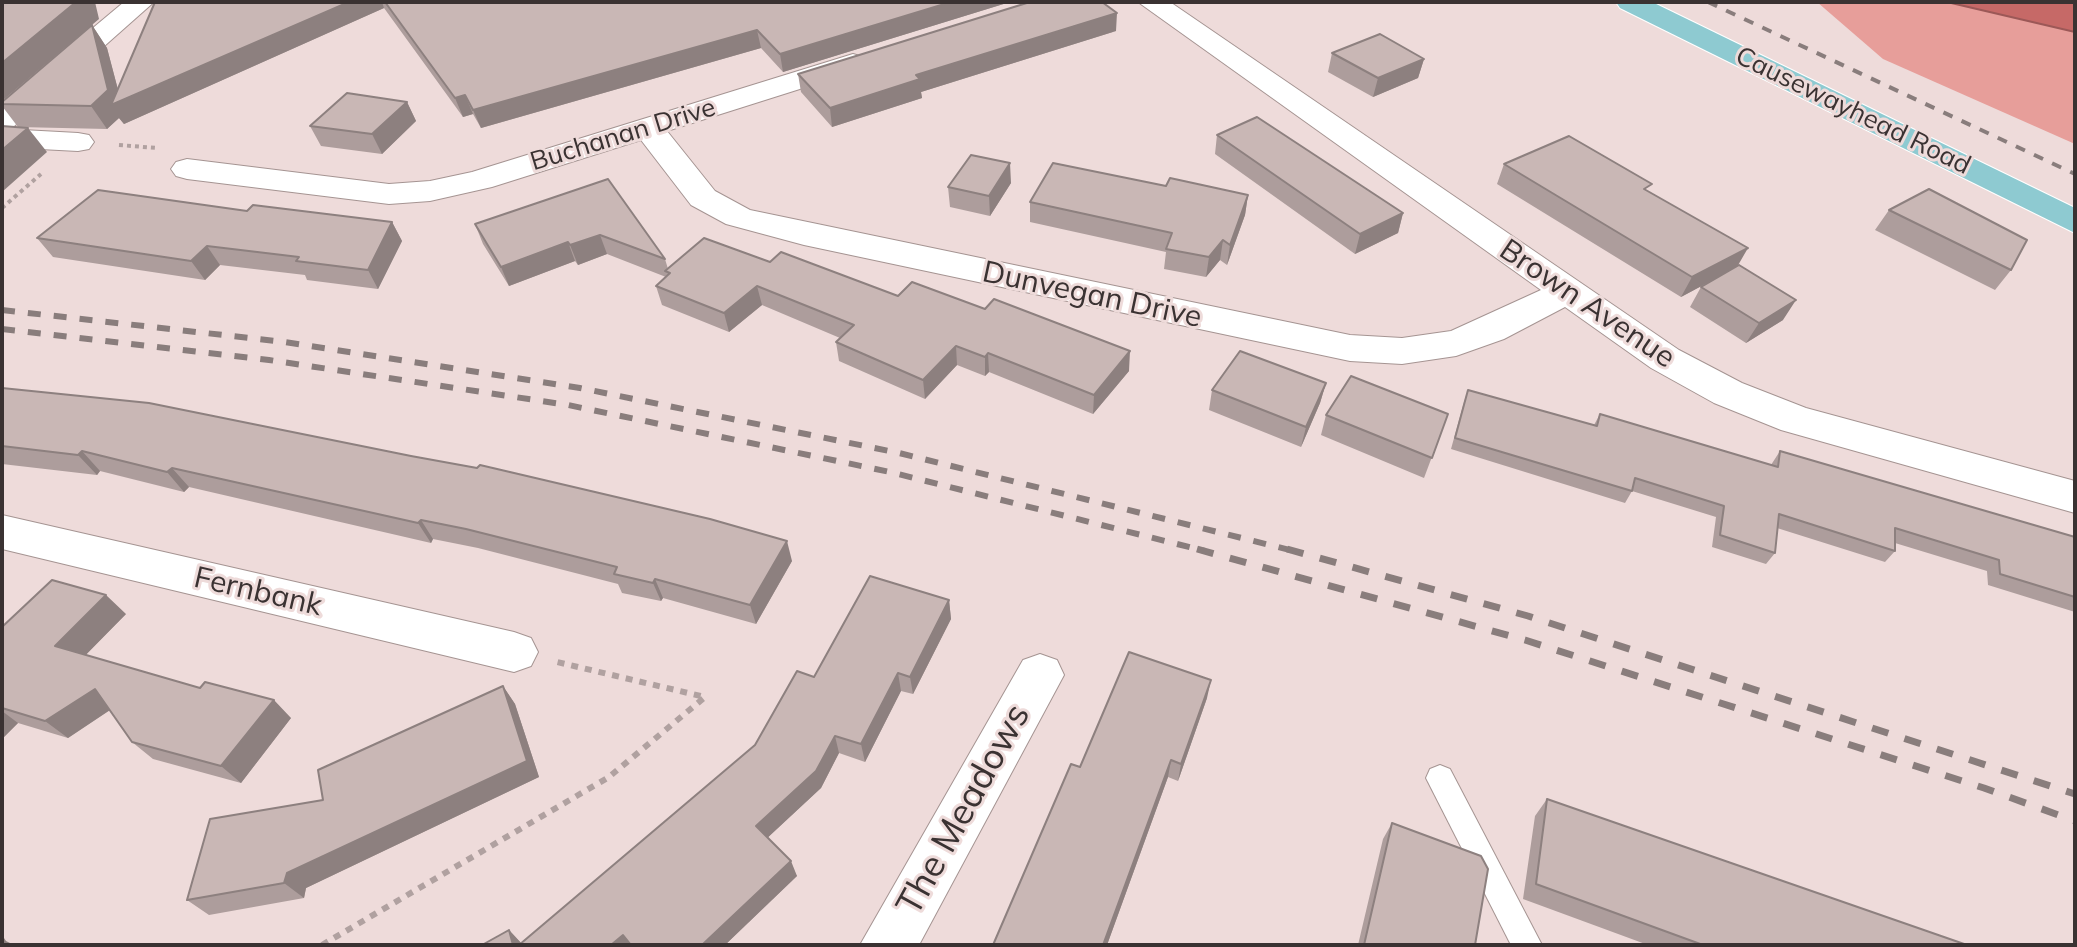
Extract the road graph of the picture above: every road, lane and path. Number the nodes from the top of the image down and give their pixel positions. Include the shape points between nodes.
1 (140, 2) edge
2 (1152, 2) edge
3 (1630, 2) edge
4 (885, 53) edge
5 (2, 120) edge
6 (647, 127) junction
7 (2, 138) edge
8 (78, 142) dead end
9 (187, 169) dead end
10 (2075, 222) edge
11 (1568, 291) junction
12 (2075, 497) edge
13 (2, 532) edge
14 (514, 652) joint
15 (1040, 675) dead end
16 (1440, 778) dead end
17 (322, 945) edge
18 (888, 945) edge
19 (1527, 945) edge

1 - 5 street
2 - 11 street, Brown Avenue
3 - 10 main road, Causewayhead Road
4 - 6 street, Buchanan Drive
6 - 9 street, Buchanan Drive via 430,191 389,194
6 - 11 street, Dunvegan Drive via 703,198 738,217 1350,348 1402,351 1456,343
7 - 8 street
11 - 12 street, Brown Avenue via 1665,359 1728,393 1795,420
13 - 14 street, Fernbank
14 - 17 path via 705,697 609,777
15 - 18 street, The Meadows
16 - 19 lane

